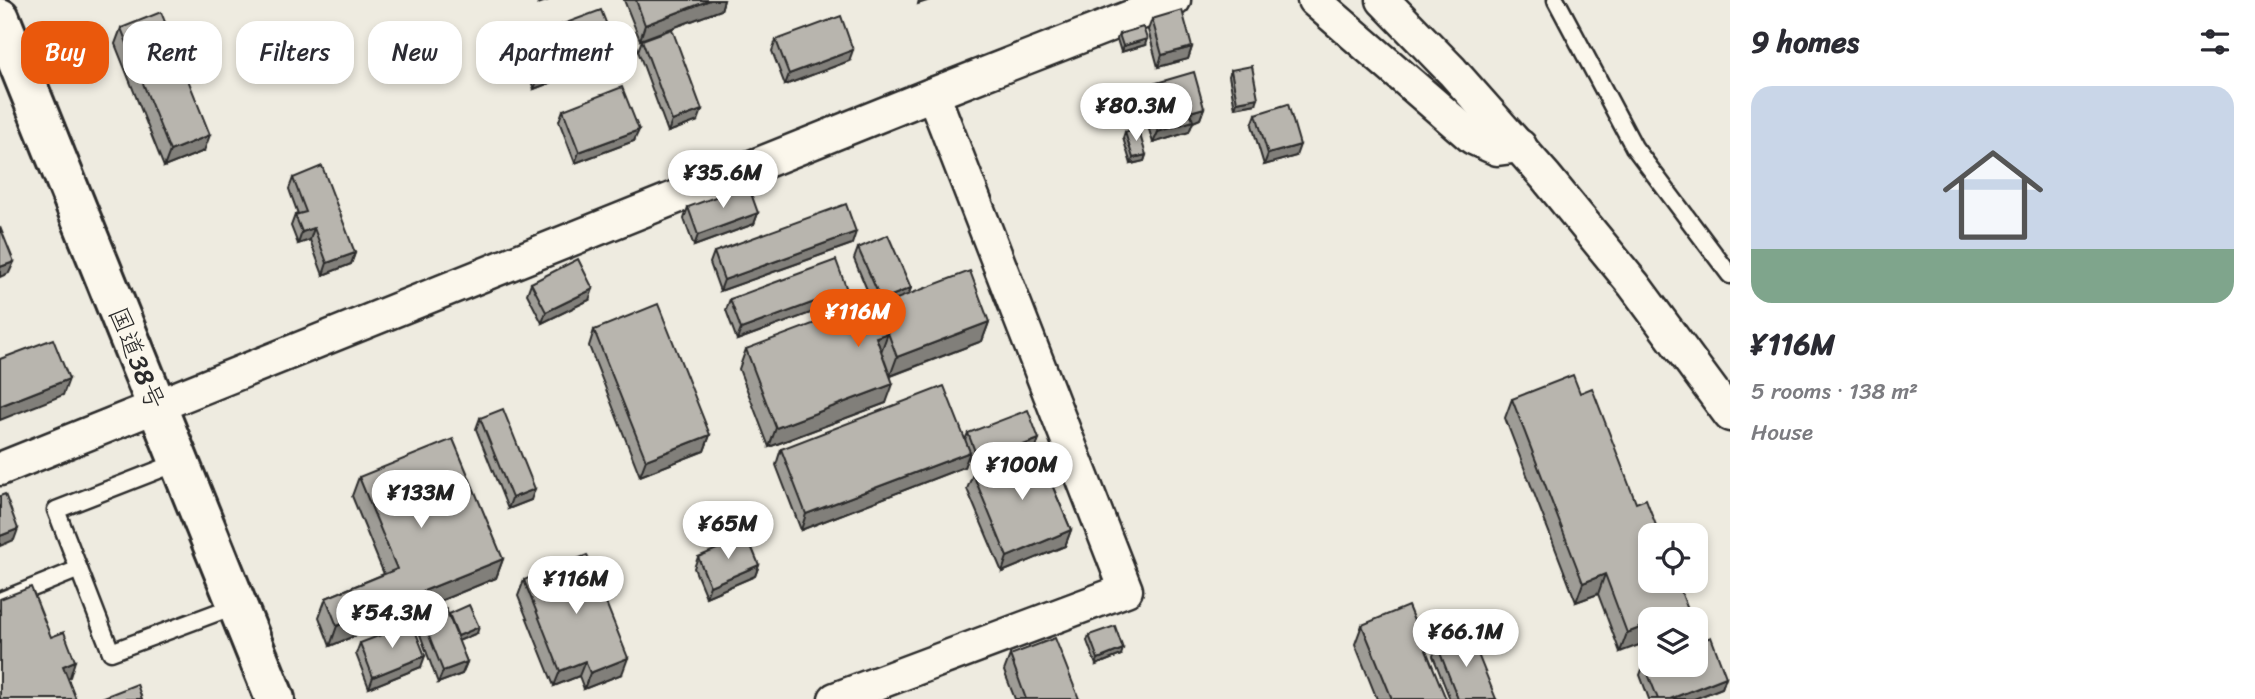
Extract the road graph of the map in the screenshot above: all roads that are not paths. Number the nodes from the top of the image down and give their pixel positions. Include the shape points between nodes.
1 (1174, 0) edge
2 (1314, 0) edge
3 (1383, 0) edge
4 (1556, 0) edge
5 (0, 18) edge
6 (933, 94) junction
7 (1520, 146) junction
8 (1730, 275) edge
9 (156, 406) junction
10 (1730, 415) edge
11 (179, 462) junction
12 (0, 469) edge
13 (79, 569) junction
14 (0, 601) edge
15 (237, 605) junction
16 (275, 699) edge
17 (835, 699) edge

1 - 6 street
2 - 7 street via 1473,138 1497,149
3 - 7 street
4 - 8 lane via 1634,147
5 - 9 highway, 国道38号
6 - 9 street
6 - 17 street via 1126,590
7 - 10 street via 1634,285
9 - 11 highway, 国道38号
9 - 12 street
11 - 13 lane via 56,510
11 - 15 highway, 国道38号
13 - 14 lane
13 - 15 lane via 111,652
15 - 16 highway, 国道38号

